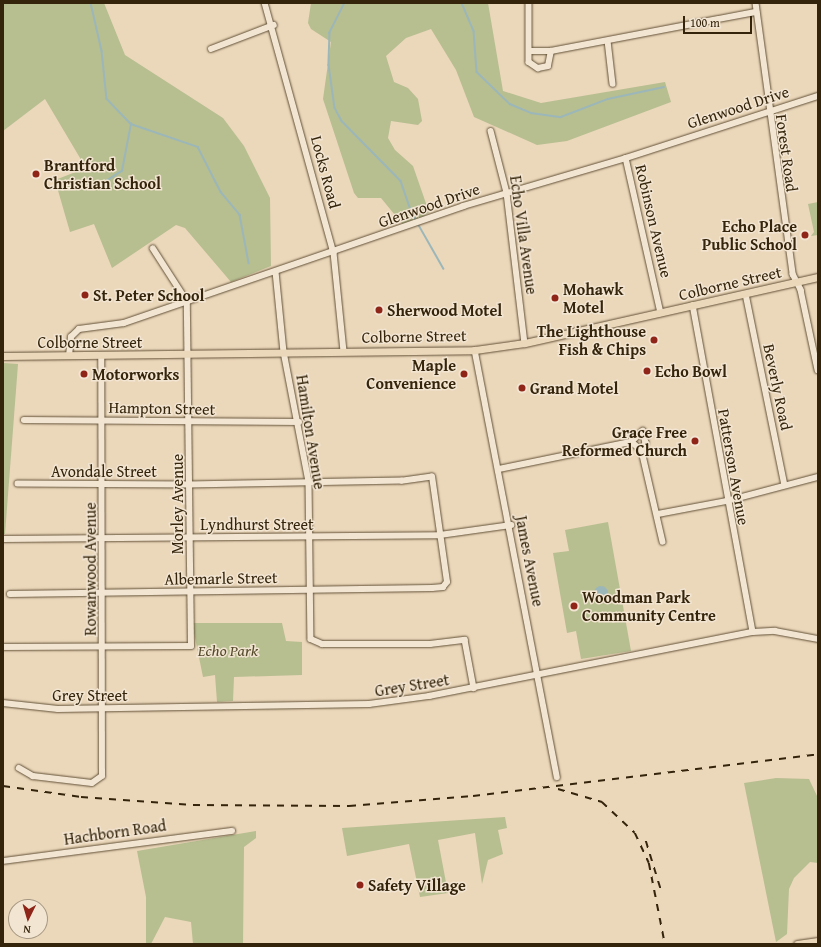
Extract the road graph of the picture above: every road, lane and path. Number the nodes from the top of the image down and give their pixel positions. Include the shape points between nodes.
1 (265, 3) edge
2 (529, 3) edge
3 (756, 3) edge
4 (756, 12) junction
5 (274, 25) junction
6 (608, 40) junction
7 (211, 49) dead end
8 (530, 51) junction
9 (551, 51) junction
10 (612, 84) dead end
11 (818, 96) edge
12 (768, 110) junction
13 (491, 131) dead end
14 (626, 158) junction
15 (507, 193) junction
16 (153, 249) dead end
17 (334, 253) junction
18 (276, 272) junction
19 (818, 278) edge
20 (798, 282) junction
21 (746, 294) junction
22 (187, 302) junction
23 (693, 305) junction
24 (661, 313) junction
25 (525, 343) junction
26 (475, 350) junction
27 (344, 351) junction
28 (284, 352) junction
29 (3, 356) edge
30 (69, 356) junction
31 (101, 356) junction
32 (190, 356) junction
33 (818, 370) edge
34 (24, 420) dead end
35 (102, 420) junction
36 (191, 422) junction
37 (299, 422) junction
38 (632, 442) junction
39 (642, 451) junction
40 (500, 469) junction
41 (818, 477) edge
42 (309, 482) junction
43 (18, 484) dead end
44 (102, 485) junction
45 (189, 485) junction
46 (785, 486) junction
47 (727, 501) junction
48 (658, 514) junction
49 (511, 525) junction
50 (440, 535) junction
51 (310, 536) junction
52 (189, 537) junction
53 (3, 538) edge
54 (102, 538) junction
55 (663, 542) dead end
56 (311, 590) junction
57 (102, 592) junction
58 (190, 592) junction
59 (10, 594) dead end
60 (753, 632) junction
61 (818, 639) edge
62 (4, 647) dead end
63 (104, 647) junction
64 (538, 676) junction
65 (474, 688) junction
66 (3, 703) edge
67 (101, 709) junction
68 (19, 768) dead end
69 (557, 777) dead end
70 (232, 831) dead end
71 (3, 861) edge
72 (818, 941) edge
73 (798, 944) edge

1 - 5 street, Locks Road
2 - 8 street
3 - 4 street, Forest Road
4 - 6 street
4 - 12 street, Forest Road
5 - 7 street
5 - 17 street, Locks Road
6 - 9 street
6 - 10 street
8 - 9 street
8 - 9 street via 533,66 543,68 551,61
11 - 12 street, Glenwood Drive
12 - 14 street, Glenwood Drive
12 - 20 street, Forest Road via 793,274
13 - 15 street, Echo Villa Avenue
14 - 15 street, Glenwood Drive
14 - 24 street, Robinson Avenue
15 - 17 street, Glenwood Drive
15 - 25 street, Echo Villa Avenue
16 - 22 street
17 - 18 street, Glenwood Drive
17 - 27 street, Locks Road
18 - 22 street, Glenwood Drive
18 - 28 street, Hamilton Avenue
19 - 20 main road, Colborne Street
20 - 21 main road, Colborne Street
20 - 33 street, Forest Road
21 - 23 main road, Colborne Street
21 - 46 street, Beverly Road
22 - 30 street, Glenwood Drive via 124,323 79,329 70,337
22 - 32 street, Morley Avenue
23 - 24 main road, Colborne Street
23 - 47 street, Patterson Avenue
24 - 25 main road, Colborne Street
25 - 26 main road, Colborne Street
26 - 27 main road, Colborne Street
26 - 40 street, James Avenue
27 - 28 main road, Colborne Street
28 - 32 main road, Colborne Street
28 - 37 street, Hamilton Avenue
29 - 30 main road, Colborne Street
30 - 31 main road, Colborne Street
31 - 32 main road, Colborne Street
31 - 35 street, Rowanwood Avenue
32 - 36 street, Morley Avenue
34 - 35 street, Hampton Street
35 - 36 street, Hampton Street
35 - 44 street, Rowanwood Avenue
36 - 37 street, Hampton Street
36 - 45 street, Morley Avenue
37 - 42 street, Hamilton Avenue
38 - 39 street
38 - 39 street via 643,431 646,443
38 - 40 street
39 - 48 street
40 - 49 street, James Avenue
41 - 46 street
42 - 45 street, Avondale Street
42 - 50 street, Avondale Street via 432,477
42 - 51 street, Hamilton Avenue
43 - 44 street, Avondale Street
44 - 45 street, Avondale Street
44 - 54 street, Rowanwood Avenue
45 - 52 street, Morley Avenue
46 - 47 street
47 - 48 street
47 - 60 street, Patterson Avenue
48 - 55 street
49 - 50 street, Lyndhurst Street
49 - 64 street, James Avenue
50 - 51 street, Lyndhurst Street
50 - 56 street, Albemarle Street via 447,582 443,587
51 - 52 street, Lyndhurst Street
51 - 56 street, Hamilton Avenue
52 - 54 street, Lyndhurst Street
52 - 58 street, Morley Avenue
53 - 54 street, Lyndhurst Street
54 - 57 street, Rowanwood Avenue
56 - 58 street, Albemarle Street
56 - 65 street, Hamilton Avenue via 310,637 322,644 430,644 465,640
57 - 58 street, Albemarle Street
57 - 59 street, Albemarle Street
57 - 63 street, Rowanwood Avenue
58 - 63 street, Morley Avenue via 191,646
60 - 61 street, Grey Street via 781,632
60 - 64 street, Grey Street
62 - 63 street
63 - 67 street, Rowanwood Avenue
64 - 65 street, Grey Street
64 - 69 street, James Avenue
65 - 67 street, Grey Street via 347,706
66 - 67 street, Grey Street
67 - 68 street, Rowanwood Avenue via 103,771 99,781 92,783 33,776
70 - 71 street, Hachborn Road
72 - 73 main road

